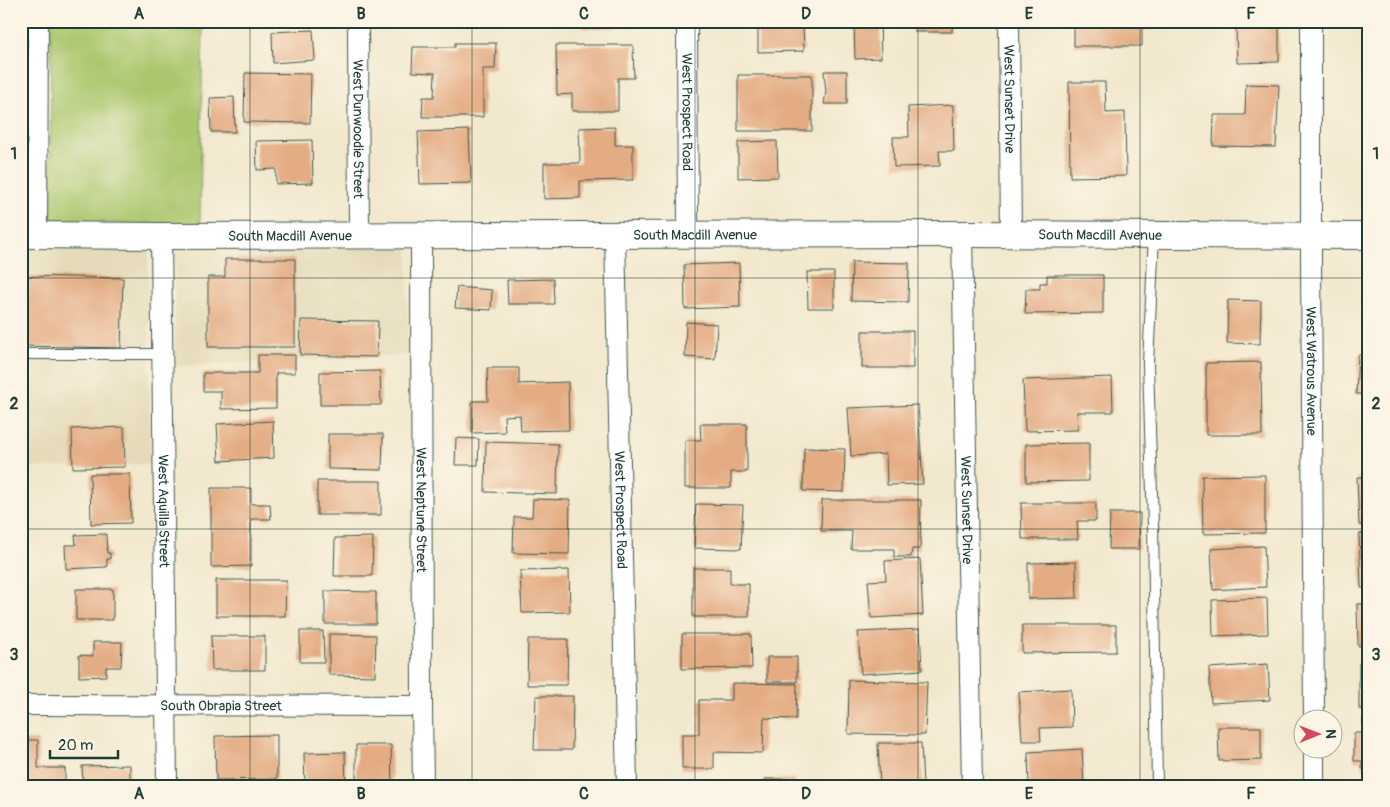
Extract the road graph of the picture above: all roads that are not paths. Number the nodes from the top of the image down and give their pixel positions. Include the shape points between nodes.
1 (38, 21) edge
2 (358, 21) edge
3 (687, 21) edge
4 (1009, 21) edge
5 (1311, 21) edge
6 (29, 166) edge
7 (421, 234) junction
8 (615, 234) junction
9 (688, 234) junction
10 (962, 234) junction
11 (29, 235) edge
12 (360, 235) junction
13 (1011, 235) junction
14 (1154, 235) junction
15 (161, 236) junction
16 (1311, 236) junction
17 (1369, 236) edge
18 (21, 354) edge
19 (162, 354) junction
20 (21, 706) edge
21 (166, 706) junction
22 (422, 706) junction
23 (1314, 710) edge
24 (1314, 760) edge
25 (167, 786) edge
26 (423, 786) edge
27 (627, 786) edge
28 (972, 786) edge
29 (1157, 786) edge
30 (1314, 786) edge

1 - 6 street
2 - 12 street, West Dunwoodie Street
3 - 9 street, West Prospect Road
4 - 13 street, West Sunset Drive
5 - 16 street, West Watrous Avenue
6 - 11 street
7 - 8 street, South Macdill Avenue
7 - 12 street, South Macdill Avenue
7 - 22 street, West Neptune Street
8 - 9 street, South Macdill Avenue
8 - 27 street, West Prospect Road
9 - 10 street, South Macdill Avenue
10 - 13 street, South Macdill Avenue
10 - 28 street, West Sunset Drive
11 - 15 street, South Macdill Avenue
12 - 15 street, South Macdill Avenue
13 - 14 street, South Macdill Avenue
14 - 16 street, South Macdill Avenue
14 - 29 lane via 1148,364
15 - 19 street, West Aquilla Street
16 - 17 street, South Macdill Avenue
16 - 23 street, West Watrous Avenue
18 - 19 lane
19 - 21 street, West Aquilla Street
20 - 21 street, South Obrapia Street
21 - 22 street, South Obrapia Street
21 - 25 street, West Aquilla Street
22 - 26 street, West Neptune Street
24 - 30 street

